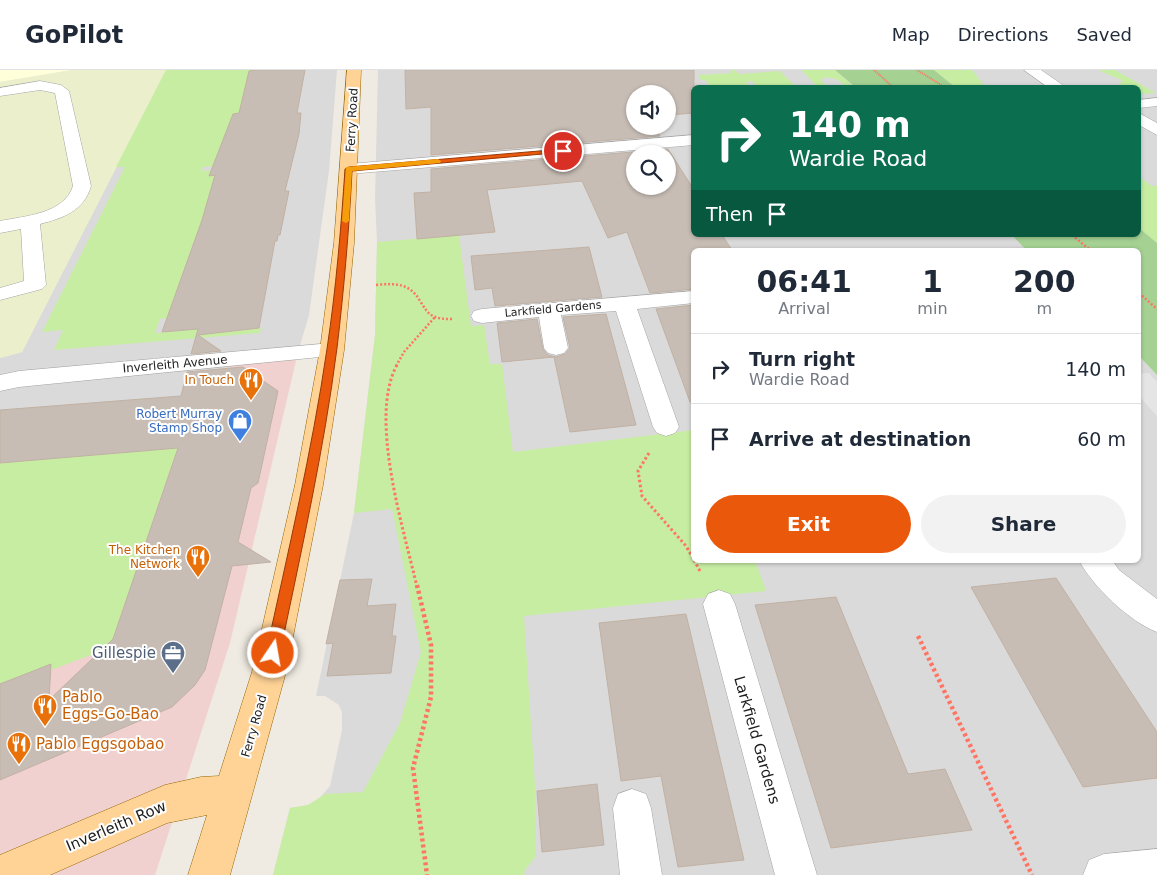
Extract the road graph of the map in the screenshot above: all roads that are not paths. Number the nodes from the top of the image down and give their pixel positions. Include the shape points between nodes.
1 (354, 70) edge
2 (1031, 70) edge
3 (1055, 85) edge
4 (0, 92) edge
5 (1157, 102) edge
6 (1141, 104) edge
7 (1141, 119) edge
8 (1157, 130) edge
9 (691, 140) edge
10 (349, 169) junction
11 (30, 221) junction
12 (0, 227) edge
13 (0, 294) edge
14 (691, 297) edge
15 (624, 303) junction
16 (549, 310) junction
17 (482, 316) dead end
18 (556, 348) dead end
19 (332, 350) junction
20 (9, 381) edge
21 (666, 426) road end
22 (1096, 563) edge
23 (719, 604) dead end
24 (1157, 618) edge
25 (234, 794) junction
26 (632, 808) dead end
27 (1157, 869) edge
28 (3, 875) edge
29 (209, 875) edge
30 (641, 875) edge
31 (796, 875) edge
32 (1104, 875) edge

1 - 10 main road, Ferry Road
2 - 3 street
4 - 11 street via 46,86 63,92 82,186 80,196 63,209
5 - 6 street
7 - 8 street
9 - 10 street
10 - 19 main road, Ferry Road
11 - 12 street
11 - 13 street via 35,286
14 - 15 street, Larkfield Gardens
15 - 16 street, Larkfield Gardens
15 - 21 street
16 - 17 street, Larkfield Gardens
16 - 18 street
19 - 20 street, Inverleith Avenue
19 - 25 main road, Ferry Road via 309,485 269,672
22 - 24 street via 1108,579
23 - 31 street, Larkfield Gardens
25 - 28 main road, Inverleith Row via 201,796 166,804
25 - 29 main road, Ferry Road
26 - 30 street
27 - 32 street

